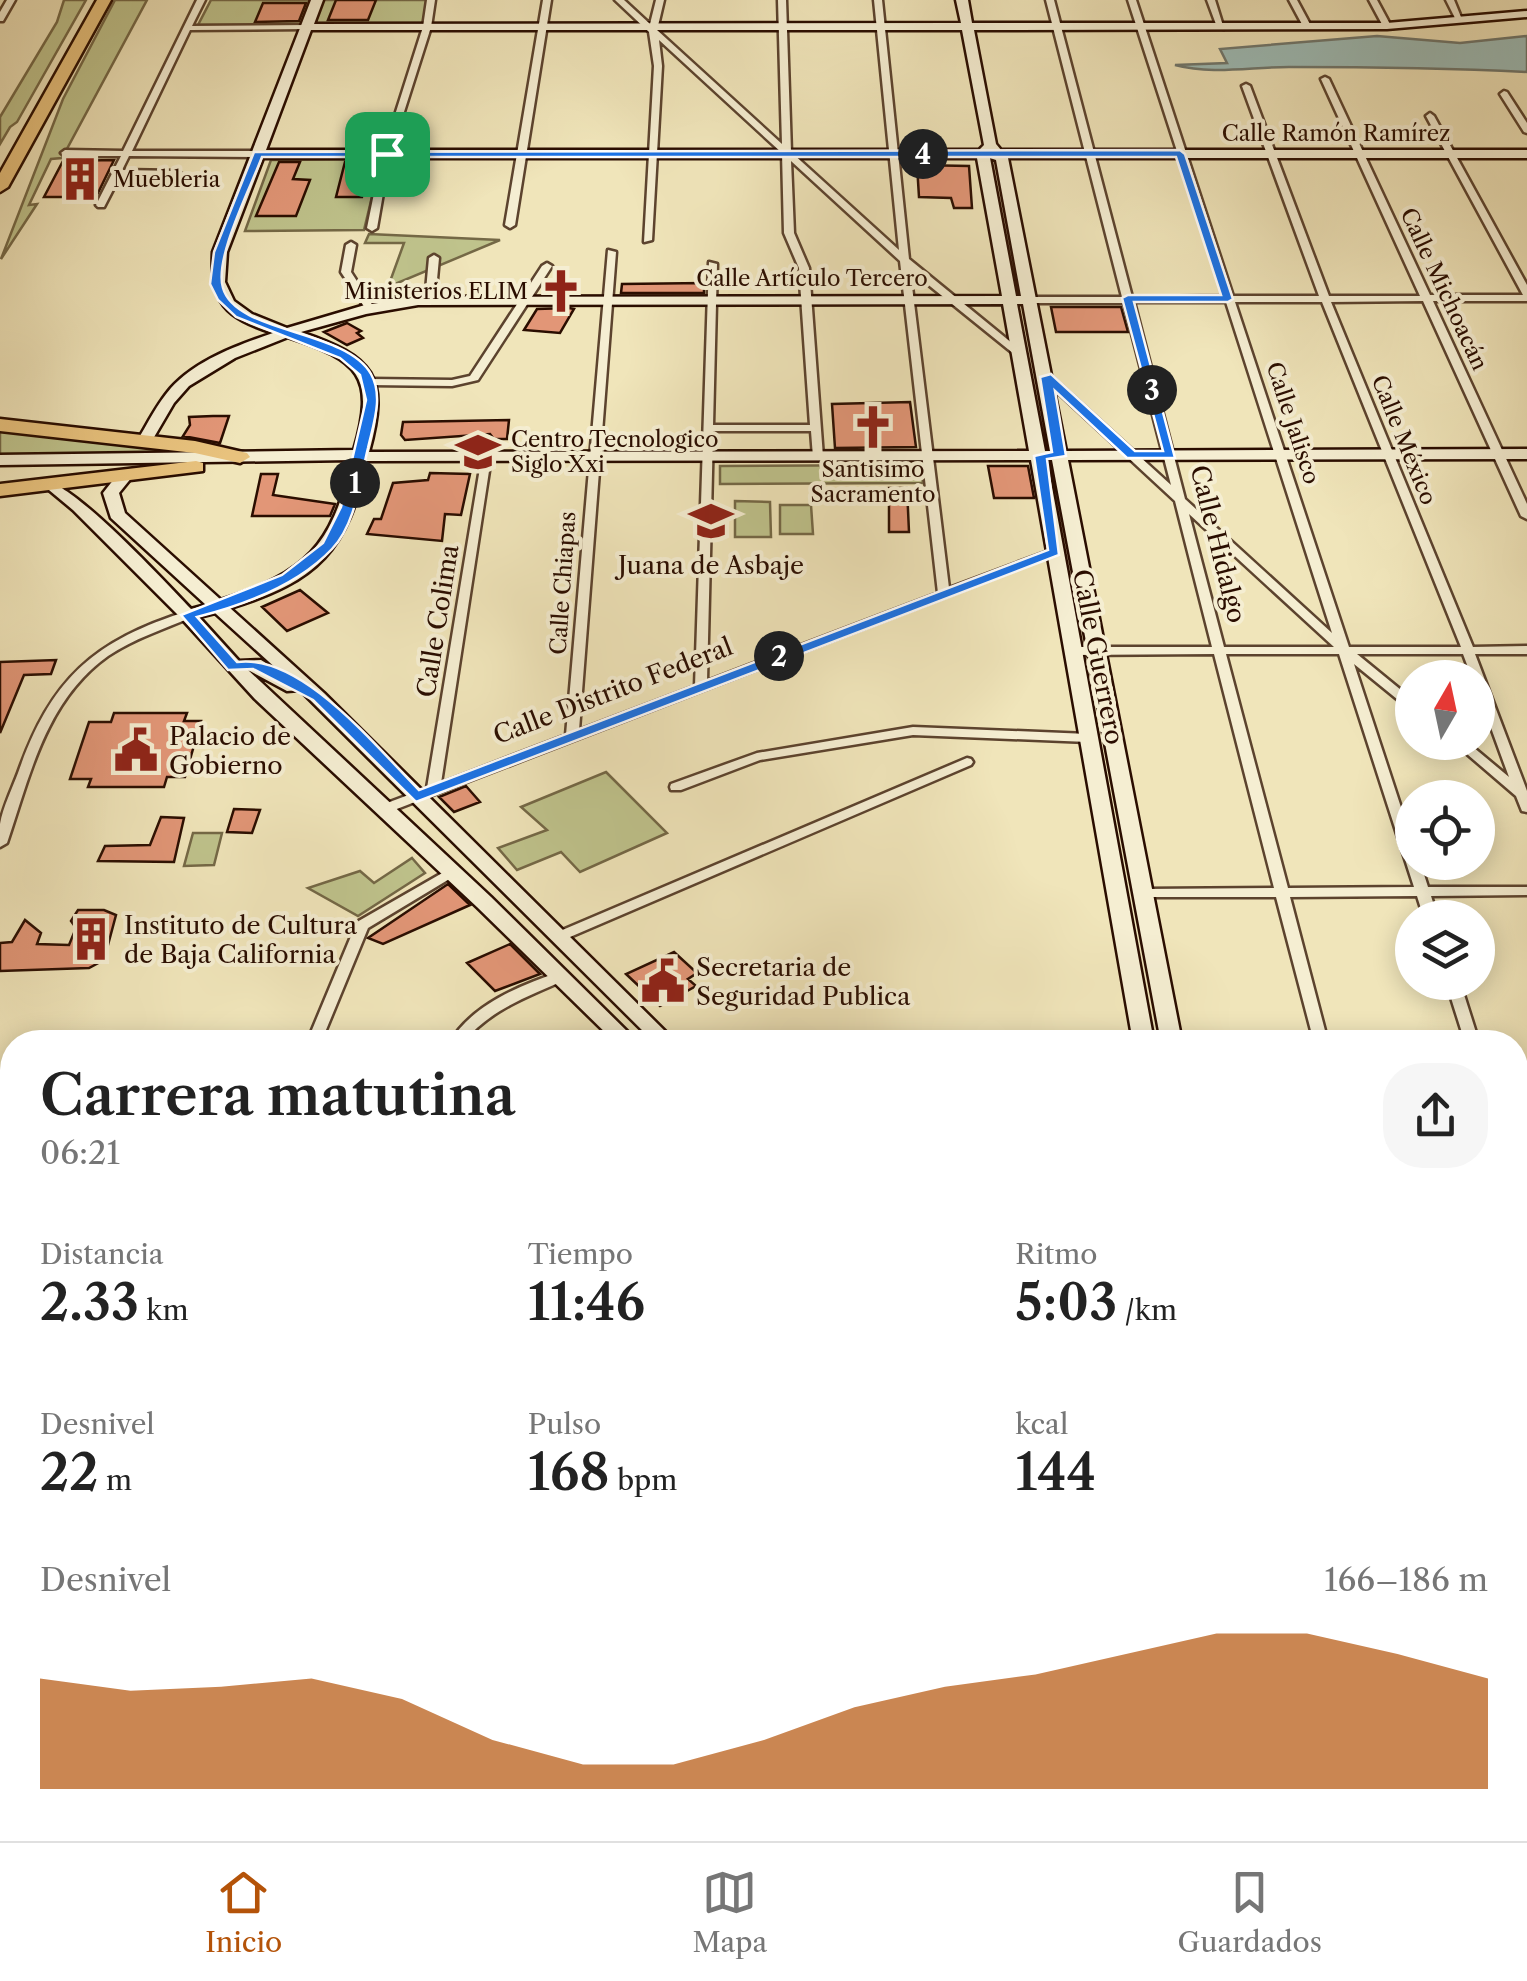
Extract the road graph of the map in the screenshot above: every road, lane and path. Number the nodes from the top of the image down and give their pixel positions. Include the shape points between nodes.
1 (91, 0) edge
2 (104, 0) edge
3 (201, 0) edge
4 (317, 0) edge
5 (431, 0) edge
6 (547, 0) edge
7 (619, 0) edge
8 (660, 0) edge
9 (782, 0) edge
10 (878, 0) edge
11 (962, 0) edge
12 (1050, 0) edge
13 (1132, 0) edge
14 (1211, 0) edge
15 (1293, 0) edge
16 (1373, 0) edge
17 (1450, 0) edge
18 (7, 1) edge
19 (1527, 14) edge
20 (0, 19) edge
21 (1460, 20) junction
22 (1306, 26) junction
23 (1387, 26) junction
24 (307, 27) junction
25 (427, 27) junction
26 (1221, 27) junction
27 (188, 28) junction
28 (544, 28) junction
29 (784, 28) junction
30 (880, 28) junction
31 (967, 28) junction
32 (1058, 28) junction
33 (1141, 28) junction
34 (654, 29) junction
35 (1325, 79) dead end
36 (1246, 86) dead end
37 (1504, 94) dead end
38 (1430, 116) dead end
39 (1527, 130) edge
40 (991, 151) junction
41 (65, 153) dead end
42 (522, 153) junction
43 (652, 153) junction
44 (789, 153) junction
45 (1270, 153) junction
46 (1360, 153) junction
47 (128, 154) junction
48 (258, 154) junction
49 (387, 154) junction
50 (895, 154) junction
51 (1090, 154) junction
52 (1180, 154) junction
53 (1450, 154) junction
54 (1527, 154) edge
55 (0, 163) edge
56 (118, 173) junction
57 (178, 174) dead end
58 (0, 186) edge
59 (101, 205) dead end
60 (510, 225) dead end
61 (372, 228) dead end
62 (647, 240) dead end
63 (351, 246) dead end
64 (611, 252) dead end
65 (434, 258) dead end
66 (906, 262) junction
67 (712, 264) dead end
68 (547, 266) dead end
69 (1527, 296) edge
70 (1128, 298) junction
71 (1324, 298) junction
72 (1426, 298) junction
73 (1228, 299) junction
74 (711, 300) junction
75 (807, 300) junction
76 (909, 300) junction
77 (954, 300) junction
78 (1007, 300) junction
79 (1030, 300) junction
80 (430, 301) junction
81 (527, 302) junction
82 (610, 302) junction
83 (368, 306) junction
84 (292, 334) junction
85 (1018, 352) junction
86 (1046, 377) junction
87 (370, 382) junction
88 (0, 425) edge
89 (707, 428) junction
90 (816, 428) junction
91 (145, 441) junction
92 (1389, 454) junction
93 (1499, 454) junction
94 (1527, 454) edge
95 (1132, 455) junction
96 (1170, 455) junction
97 (1281, 455) junction
98 (818, 456) junction
99 (926, 456) junction
100 (1050, 456) junction
101 (240, 457) junction
102 (706, 457) junction
103 (486, 458) junction
104 (592, 458) junction
105 (360, 459) junction
106 (0, 463) edge
107 (196, 467) junction
108 (124, 478) junction
109 (51, 486) junction
110 (0, 490) edge
111 (1182, 500) junction
112 (1527, 516) edge
113 (1055, 552) junction
114 (944, 593) junction
115 (220, 607) junction
116 (188, 615) junction
117 (248, 634) junction
118 (1343, 649) junction
119 (1220, 650) junction
120 (1468, 650) junction
121 (1527, 650) edge
122 (1072, 651) junction
123 (1095, 651) junction
124 (233, 667) junction
125 (700, 686) junction
126 (1395, 691) edge
127 (318, 697) junction
128 (572, 737) junction
129 (1088, 738) junction
130 (1479, 760) edge
131 (967, 762) dead end
132 (676, 786) dead end
133 (425, 794) junction
134 (1525, 800) edge
135 (1395, 806) edge
136 (384, 809) junction
137 (0, 843) edge
138 (452, 872) junction
139 (1420, 880) edge
140 (1145, 892) junction
141 (1282, 892) junction
142 (1527, 892) edge
143 (1424, 893) junction
144 (1426, 900) edge
145 (558, 938) junction
146 (560, 977) junction
147 (1459, 1000) edge
148 (319, 1030) edge
149 (468, 1030) edge
150 (615, 1030) edge
151 (654, 1030) edge
152 (1142, 1030) edge
153 (1170, 1030) edge
154 (1319, 1030) edge
155 (1468, 1030) edge

1 - 55 highway
2 - 58 highway
3 - 27 street
4 - 24 main road
5 - 25 street
6 - 28 street
7 - 34 street
8 - 34 street
9 - 29 street
10 - 30 street
11 - 31 main road
12 - 32 street, Calle Hidalgo
13 - 33 street, Calle Jalisco
14 - 26 street
15 - 22 street
16 - 23 street
17 - 21 street
18 - 20 street
19 - 21 main road
21 - 23 main road
22 - 23 main road
22 - 26 main road
24 - 25 main road
24 - 27 street
24 - 48 main road
25 - 28 main road
25 - 49 street
26 - 33 main road
27 - 47 street
28 - 34 main road
28 - 42 street
29 - 30 main road
29 - 34 main road
29 - 44 street
30 - 31 main road
30 - 50 street
31 - 32 main road
31 - 40 main road
32 - 33 main road
32 - 51 street, Calle Hidalgo
33 - 52 street, Calle Jalisco
34 - 43 street
34 - 44 street
35 - 46 street, Calle Michoacán
36 - 45 street, Calle México
37 - 39 street
38 - 53 street
40 - 50 main road, Calle Ramón Ramírez
40 - 51 main road, Calle Ramón Ramírez
40 - 78 main road, Calle Guerrero
40 - 79 main road, Calle Guerrero
41 - 47 street, Calle Ramón Ramírez
42 - 43 main road, Calle Ramón Ramírez
42 - 49 main road, Calle Ramón Ramírez
42 - 60 street
43 - 44 main road, Calle Ramón Ramírez
43 - 62 street
44 - 50 main road, Calle Ramón Ramírez
44 - 66 street
44 - 75 street via 789,233 804,268
45 - 46 main road, Calle Ramón Ramírez
45 - 52 main road, Calle Ramón Ramírez
45 - 71 street, Calle México
46 - 53 main road, Calle Ramón Ramírez
46 - 72 street, Calle Michoacán
47 - 48 street, Calle Ramón Ramírez
47 - 56 street
48 - 49 main road, Calle Ramón Ramírez
48 - 84 main road via 220,252 216,284 231,308
49 - 61 street
50 - 66 street
51 - 52 main road, Calle Ramón Ramírez
51 - 70 street, Calle Hidalgo
52 - 73 street, Calle Jalisco
53 - 54 main road, Calle Ramón Ramírez
53 - 69 street
56 - 57 street
56 - 59 street
63 - 83 street via 346,272
64 - 82 street, Calle Chiapas
65 - 80 street
66 - 76 street
66 - 77 street
67 - 74 street
68 - 81 street
69 - 72 street, Calle Artículo Tercero
70 - 73 street, Calle Artículo Tercero
70 - 79 street, Calle Artículo Tercero
70 - 96 street, Calle Hidalgo
71 - 72 street, Calle Artículo Tercero
71 - 73 street, Calle Artículo Tercero
71 - 92 street, Calle México
72 - 93 street, Calle Michoacán
73 - 97 street, Calle Jalisco
74 - 75 main road, Calle Artículo Tercero
74 - 82 main road, Calle Artículo Tercero
74 - 89 street
75 - 76 main road, Calle Artículo Tercero
75 - 90 street
76 - 77 main road, Calle Artículo Tercero
76 - 99 street
77 - 78 main road, Calle Artículo Tercero
77 - 85 street
78 - 79 main road, Calle Artículo Tercero
78 - 85 main road, Calle Guerrero
79 - 86 main road, Calle Guerrero
80 - 81 main road, Calle Artículo Tercero
80 - 83 main road, Calle Artículo Tercero
81 - 82 main road, Calle Artículo Tercero
81 - 87 street via 474,378
82 - 104 street, Calle Chiapas
83 - 84 main road, Calle Artículo Tercero
84 - 87 main road via 344,355
84 - 91 main road, Calle Artículo Tercero via 186,381
85 - 100 main road, Calle Guerrero
86 - 95 street
86 - 100 main road, Calle Guerrero
87 - 105 main road
88 - 91 highway
89 - 90 street
89 - 102 street
90 - 98 street
91 - 101 highway
92 - 93 main road
92 - 97 main road
92 - 120 street, Calle México
93 - 94 main road
93 - 112 street, Calle Michoacán
95 - 96 main road
95 - 100 main road
95 - 111 street
96 - 97 main road
96 - 111 street, Calle Hidalgo
97 - 118 street, Calle Jalisco
98 - 99 main road
98 - 102 main road
99 - 100 main road
99 - 114 street
100 - 113 main road, Calle Guerrero
100 - 123 main road, Calle Guerrero
101 - 105 main road
101 - 106 main road
102 - 104 main road
102 - 125 street
103 - 104 main road
103 - 105 main road
103 - 133 street, Calle Colima
104 - 128 street, Calle Chiapas
105 - 107 main road
105 - 115 main road via 329,545 298,571
106 - 107 main road
107 - 108 highway
108 - 109 highway
108 - 115 main road via 110,499 117,515
109 - 110 highway
109 - 116 main road
111 - 118 street
111 - 119 street, Calle Hidalgo
113 - 114 street, Calle Distrito Federal
113 - 122 main road, Calle Guerrero
114 - 125 street, Calle Distrito Federal
115 - 116 main road
115 - 117 main road
116 - 124 main road
116 - 137 street via 122,641 73,676 46,717
117 - 124 main road
117 - 127 main road
118 - 119 street
118 - 120 street
118 - 126 street
118 - 135 street, Calle Jalisco
119 - 123 street
119 - 141 street, Calle Hidalgo
120 - 121 street
120 - 134 street, Calle México
122 - 123 street
122 - 129 main road, Calle Guerrero
123 - 140 main road, Calle Guerrero
124 - 127 main road via 256,664
124 - 136 main road
125 - 128 street, Calle Distrito Federal
127 - 133 main road
128 - 133 street, Calle Distrito Federal
129 - 132 street via 913,731 757,757
129 - 152 main road, Calle Guerrero
130 - 134 street
131 - 145 street
133 - 136 street, Calle Distrito Federal
133 - 145 main road
136 - 138 main road
138 - 146 main road
138 - 148 street via 362,925
139 - 143 street, Calle Jalisco
140 - 141 street
140 - 153 main road, Calle Guerrero
141 - 143 street
141 - 154 street, Calle Hidalgo
142 - 143 street
143 - 144 street, Calle Jalisco
145 - 151 main road
146 - 149 street
146 - 150 main road
147 - 155 street

